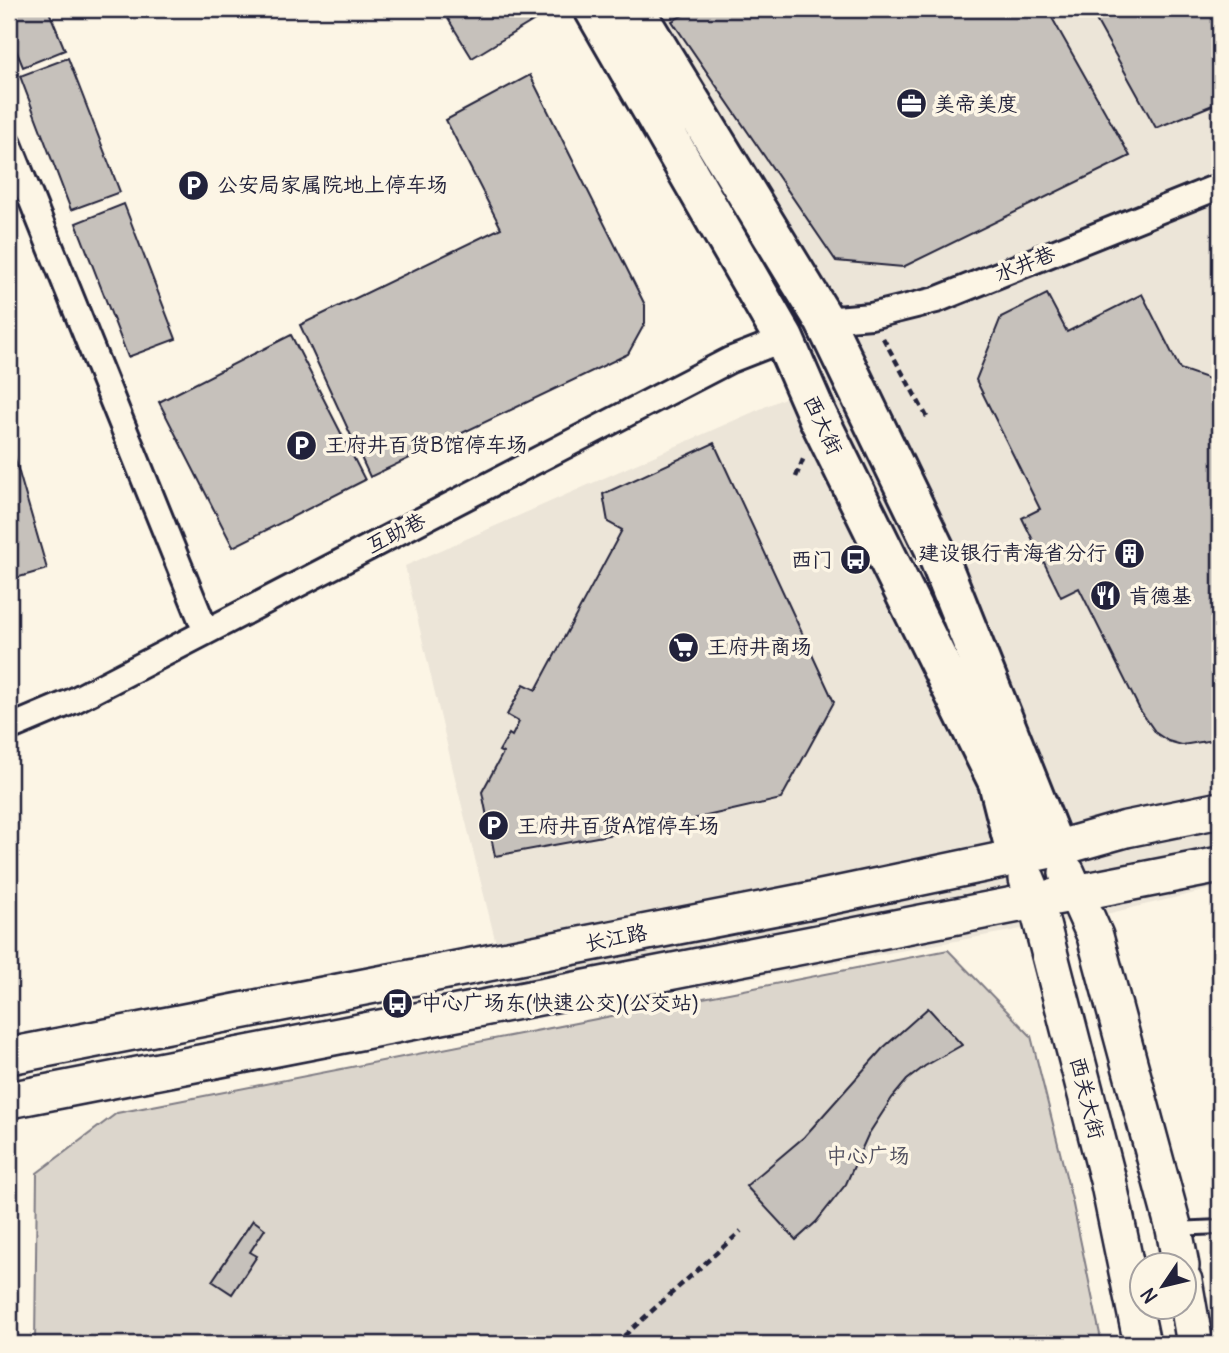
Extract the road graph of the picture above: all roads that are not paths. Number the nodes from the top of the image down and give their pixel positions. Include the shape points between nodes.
1 (594, 9) edge
2 (634, 9) edge
3 (9, 144) edge
4 (1220, 186) edge
5 (824, 320) junction
6 (784, 339) junction
7 (206, 632) junction
8 (9, 728) edge
9 (1220, 810) edge
10 (1055, 849) junction
11 (1017, 857) junction
12 (1220, 865) edge
13 (1075, 892) junction
14 (1036, 901) junction
15 (9, 1056) edge
16 (9, 1100) edge
17 (1220, 1227) edge
18 (1174, 1229) junction
19 (1178, 1252) edge
20 (1191, 1322) edge
21 (1142, 1344) edge
22 (1195, 1344) edge

1 - 6 main road, 西大街
2 - 5 main road
3 - 7 street
4 - 5 street, 水井巷 via 936,300 871,316
5 - 10 main road via 938,556
6 - 7 street, 互助巷 via 730,360
6 - 11 main road, 西大街 via 998,782
7 - 8 street, 互助巷 via 73,701
9 - 10 main road, 长江路 via 1126,828
10 - 11 main road, 长江路
10 - 13 main road
11 - 14 main road, 西关大街
11 - 15 main road, 长江路
12 - 13 main road, 长江路
13 - 14 main road, 长江路
13 - 18 main road via 1095,936
14 - 16 main road, 长江路
14 - 21 main road, 西关大街 via 1108,1180
17 - 18 lane
18 - 19 main road
20 - 22 main road

